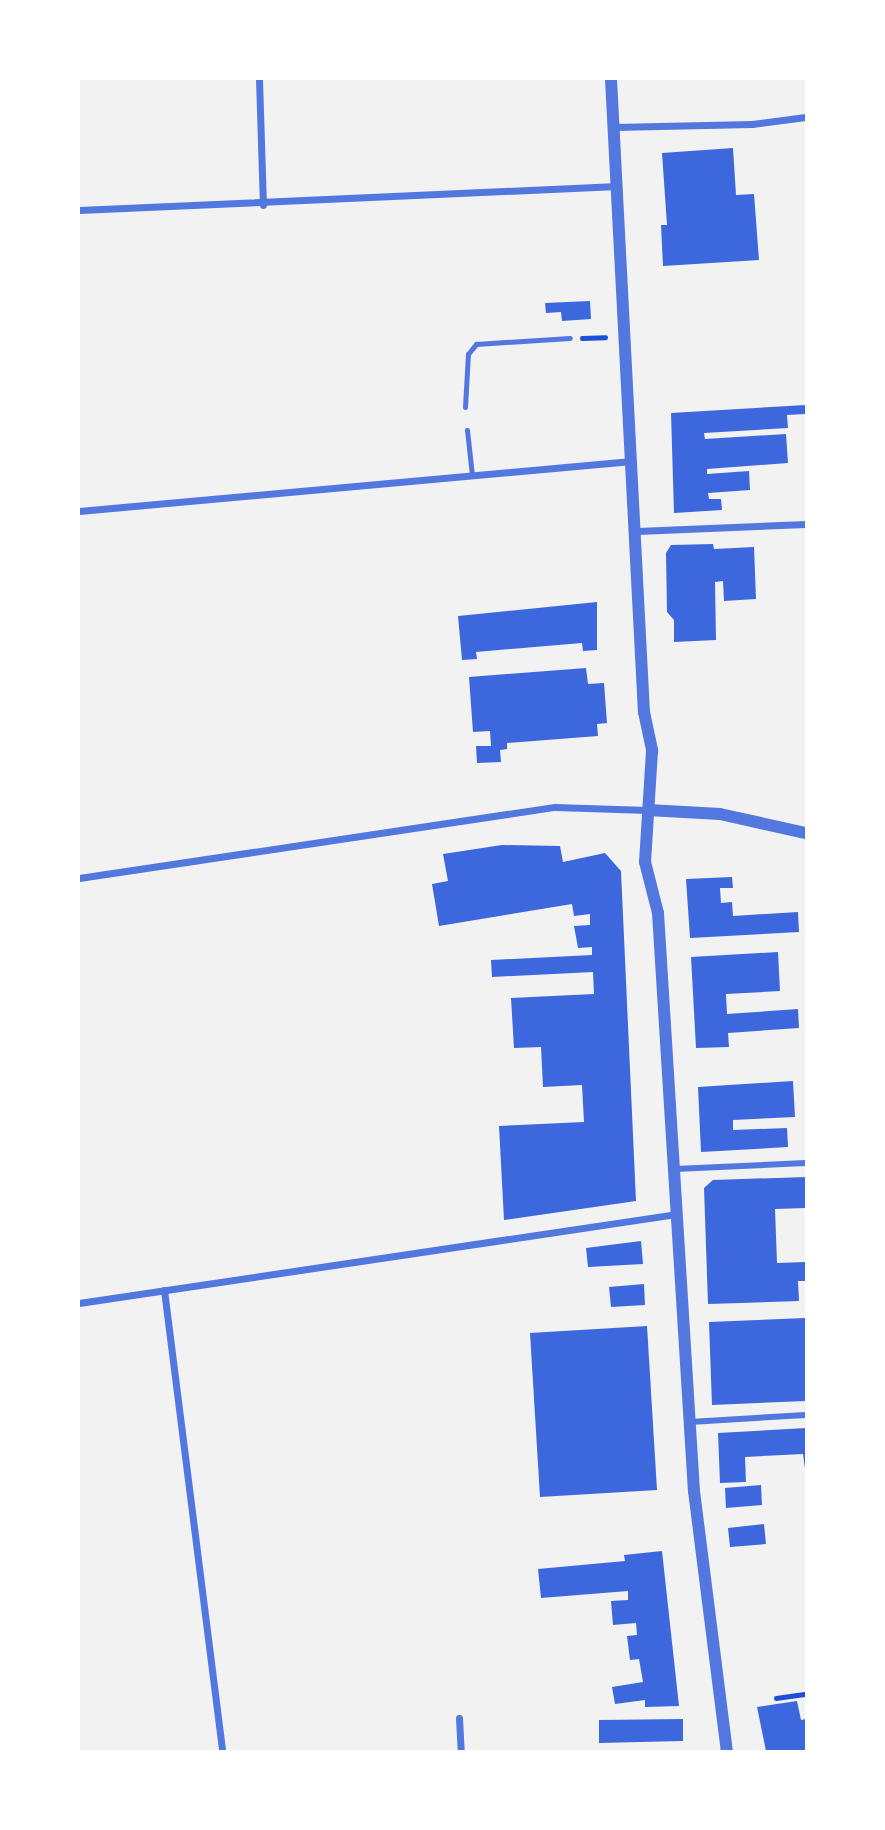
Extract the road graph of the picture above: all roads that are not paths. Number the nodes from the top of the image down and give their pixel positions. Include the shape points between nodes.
1 (259, 79) edge
2 (611, 79) edge
3 (806, 117) edge
4 (614, 127) junction
5 (617, 186) junction
6 (263, 205) junction
7 (79, 210) edge
8 (570, 338) dead end
9 (465, 407) dead end
10 (467, 430) dead end
11 (634, 461) junction
12 (472, 475) junction
13 (79, 511) edge
14 (806, 524) edge
15 (637, 531) junction
16 (648, 810) junction
17 (806, 832) edge
18 (79, 878) edge
19 (806, 1163) edge
20 (675, 1169) junction
21 (678, 1214) junction
22 (164, 1290) junction
23 (79, 1303) edge
24 (806, 1415) edge
25 (690, 1422) junction
26 (459, 1718) dead end
27 (222, 1751) edge
28 (461, 1751) edge
29 (727, 1751) edge

1 - 6 street
2 - 4 street
3 - 4 street via 752,124
4 - 5 street
5 - 6 street
5 - 11 street
6 - 7 street
8 - 9 lane via 476,344 468,354
10 - 12 lane
11 - 12 street
11 - 15 street
12 - 13 street
14 - 15 street
15 - 16 street via 644,712 652,746
16 - 17 street via 720,814
16 - 18 street via 555,807
16 - 20 street via 645,862 657,906
19 - 20 street
20 - 21 street
21 - 22 street
21 - 25 street
22 - 23 street
22 - 27 street
24 - 25 street
25 - 29 street via 711,1650
26 - 28 street

